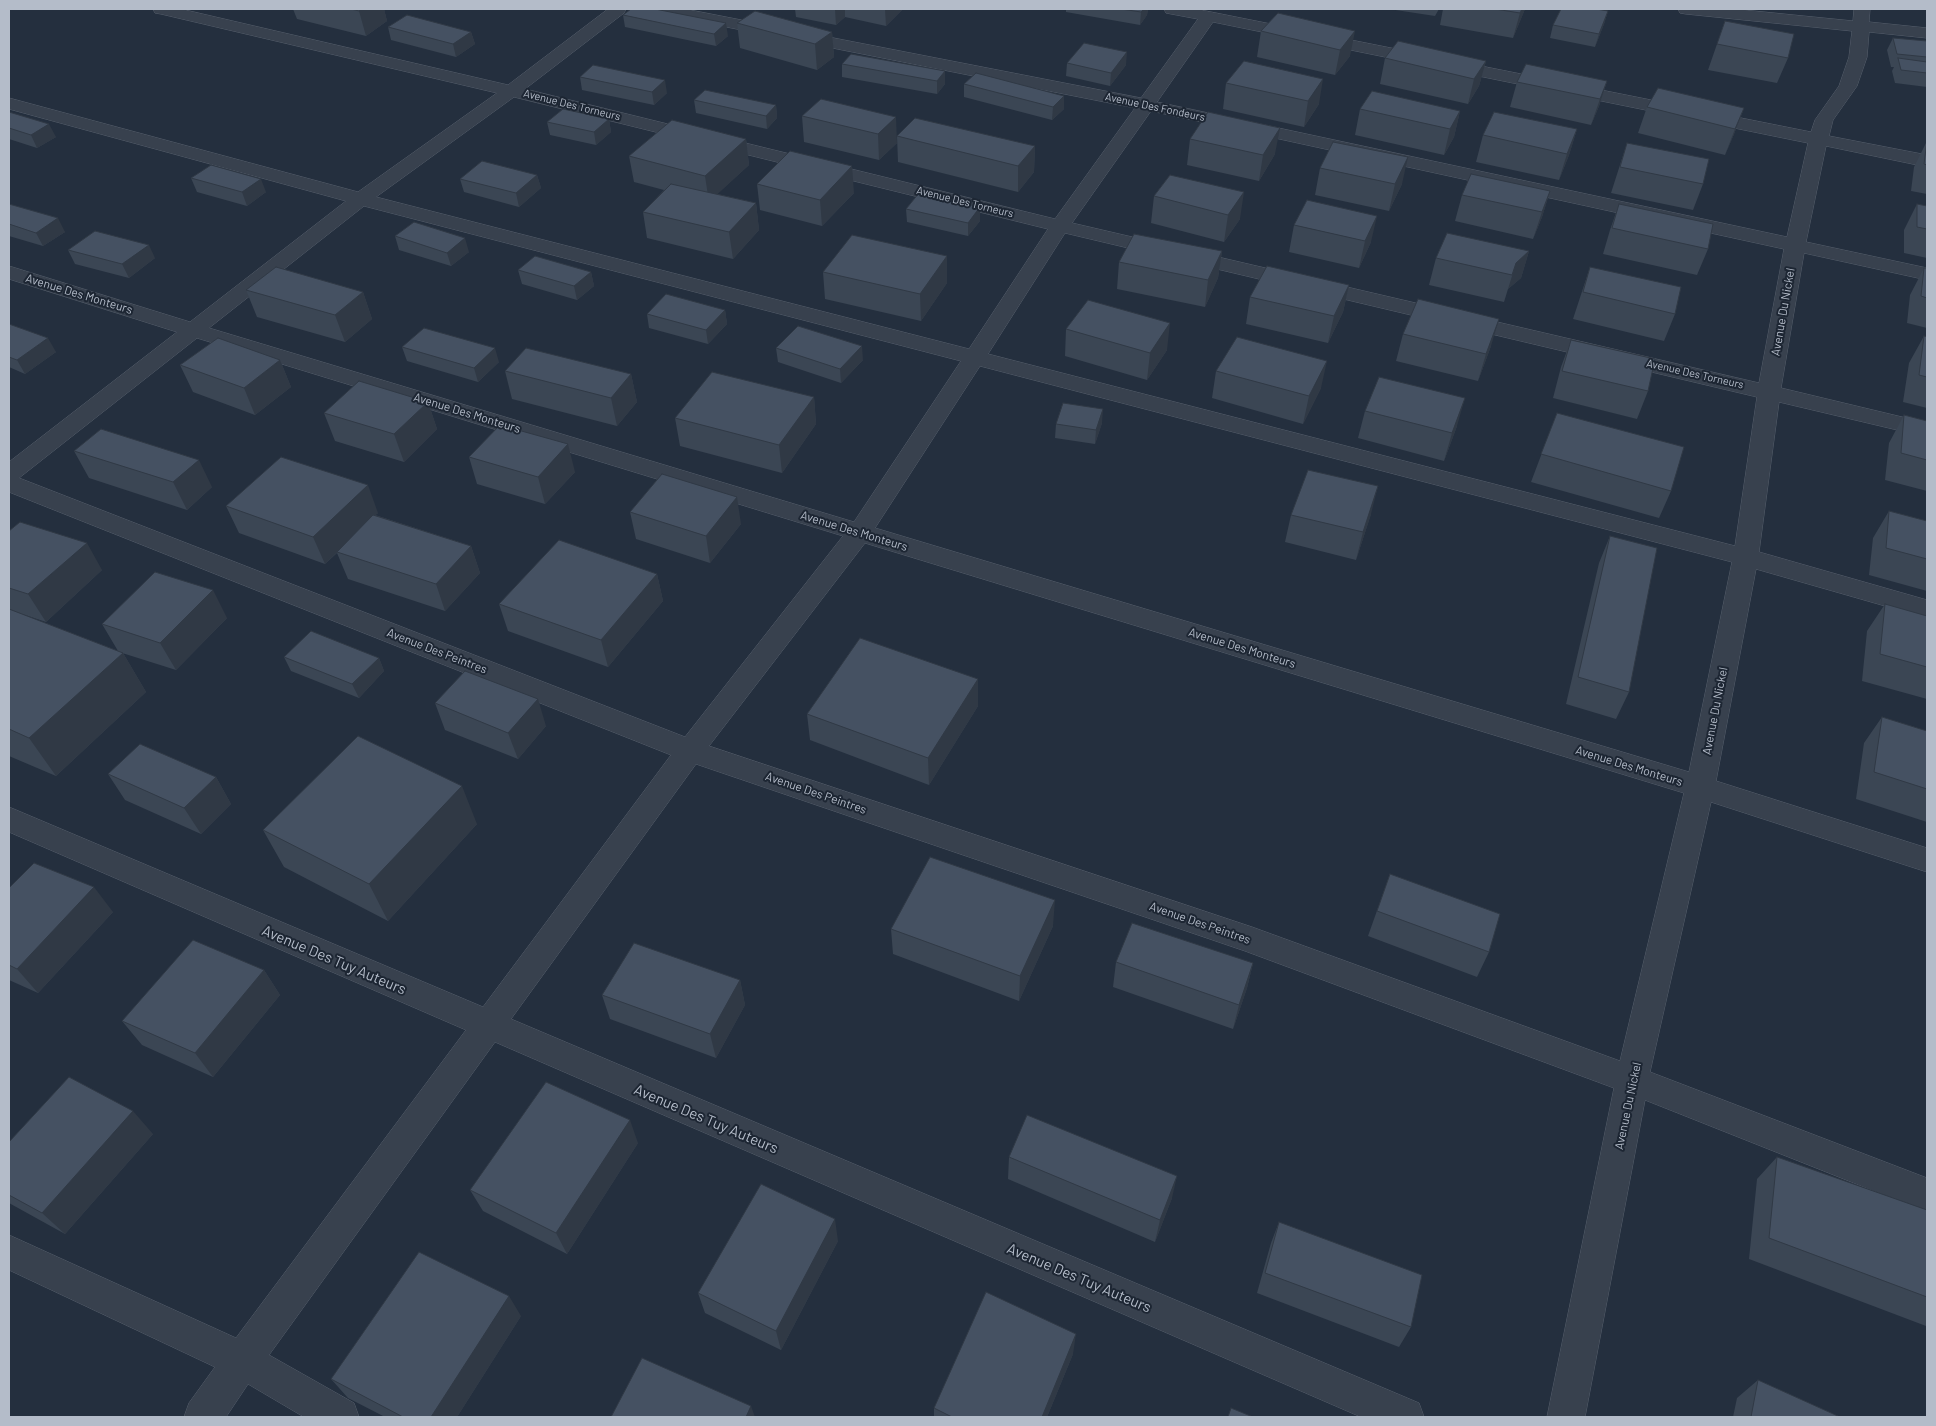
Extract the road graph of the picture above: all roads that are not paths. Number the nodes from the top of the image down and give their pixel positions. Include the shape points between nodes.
1 (162, 9) edge
2 (618, 9) edge
3 (661, 9) edge
4 (1172, 9) edge
5 (1686, 9) edge
6 (1209, 16) junction
7 (1862, 18) edge
8 (1927, 33) edge
9 (511, 91) junction
10 (9, 103) edge
11 (1148, 105) junction
12 (1818, 140) junction
13 (1927, 161) edge
14 (361, 199) junction
15 (1060, 226) junction
16 (1794, 245) junction
17 (9, 272) edge
18 (1927, 274) edge
19 (192, 330) junction
20 (972, 358) junction
21 (1769, 392) junction
22 (1927, 430) edge
23 (9, 474) edge
24 (9, 483) edge
25 (860, 532) junction
26 (1746, 557) junction
27 (1927, 609) edge
28 (690, 751) junction
29 (1700, 787) junction
30 (9, 819) edge
31 (1927, 860) edge
32 (489, 1026) junction
33 (1632, 1080) junction
34 (1927, 1195) edge
35 (9, 1252) edge
36 (242, 1360) junction
37 (203, 1417) edge
38 (340, 1417) edge
39 (1405, 1417) edge
40 (1566, 1417) edge

1 - 9 street, Avenue Des Torneurs
2 - 9 street
3 - 11 street, Avenue Des Fondeurs
4 - 6 street
5 - 7 street
6 - 11 street
6 - 12 street
7 - 8 street
7 - 12 street, Avenue Du Nickel via 1858,57 1848,86 1824,120
9 - 14 street
9 - 15 street, Avenue Des Torneurs
10 - 14 street
11 - 15 street
11 - 16 street, Avenue Des Fondeurs
12 - 13 street
12 - 16 street, Avenue Du Nickel
14 - 19 street
14 - 20 street
15 - 20 street
15 - 21 street, Avenue Des Torneurs
16 - 18 street, Avenue Des Fondeurs
16 - 21 street, Avenue Du Nickel
17 - 19 street, Avenue Des Monteurs
19 - 23 street
19 - 25 street, Avenue Des Monteurs
20 - 25 street
20 - 26 street
21 - 22 street, Avenue Des Torneurs
21 - 26 street, Avenue Du Nickel
24 - 28 street, Avenue Des Peintres
25 - 28 street
25 - 29 street, Avenue Des Monteurs
26 - 27 street
26 - 29 street, Avenue Du Nickel
28 - 32 street
28 - 33 street, Avenue Des Peintres via 1252,940
29 - 31 street, Avenue Des Monteurs
29 - 33 street, Avenue Du Nickel
30 - 32 street, Avenue Des Tuy Auteurs
32 - 36 street
32 - 39 street, Avenue Des Tuy Auteurs
33 - 34 street, Avenue Des Peintres
33 - 40 street, Avenue Du Nickel
35 - 36 street
36 - 37 street
36 - 38 street

